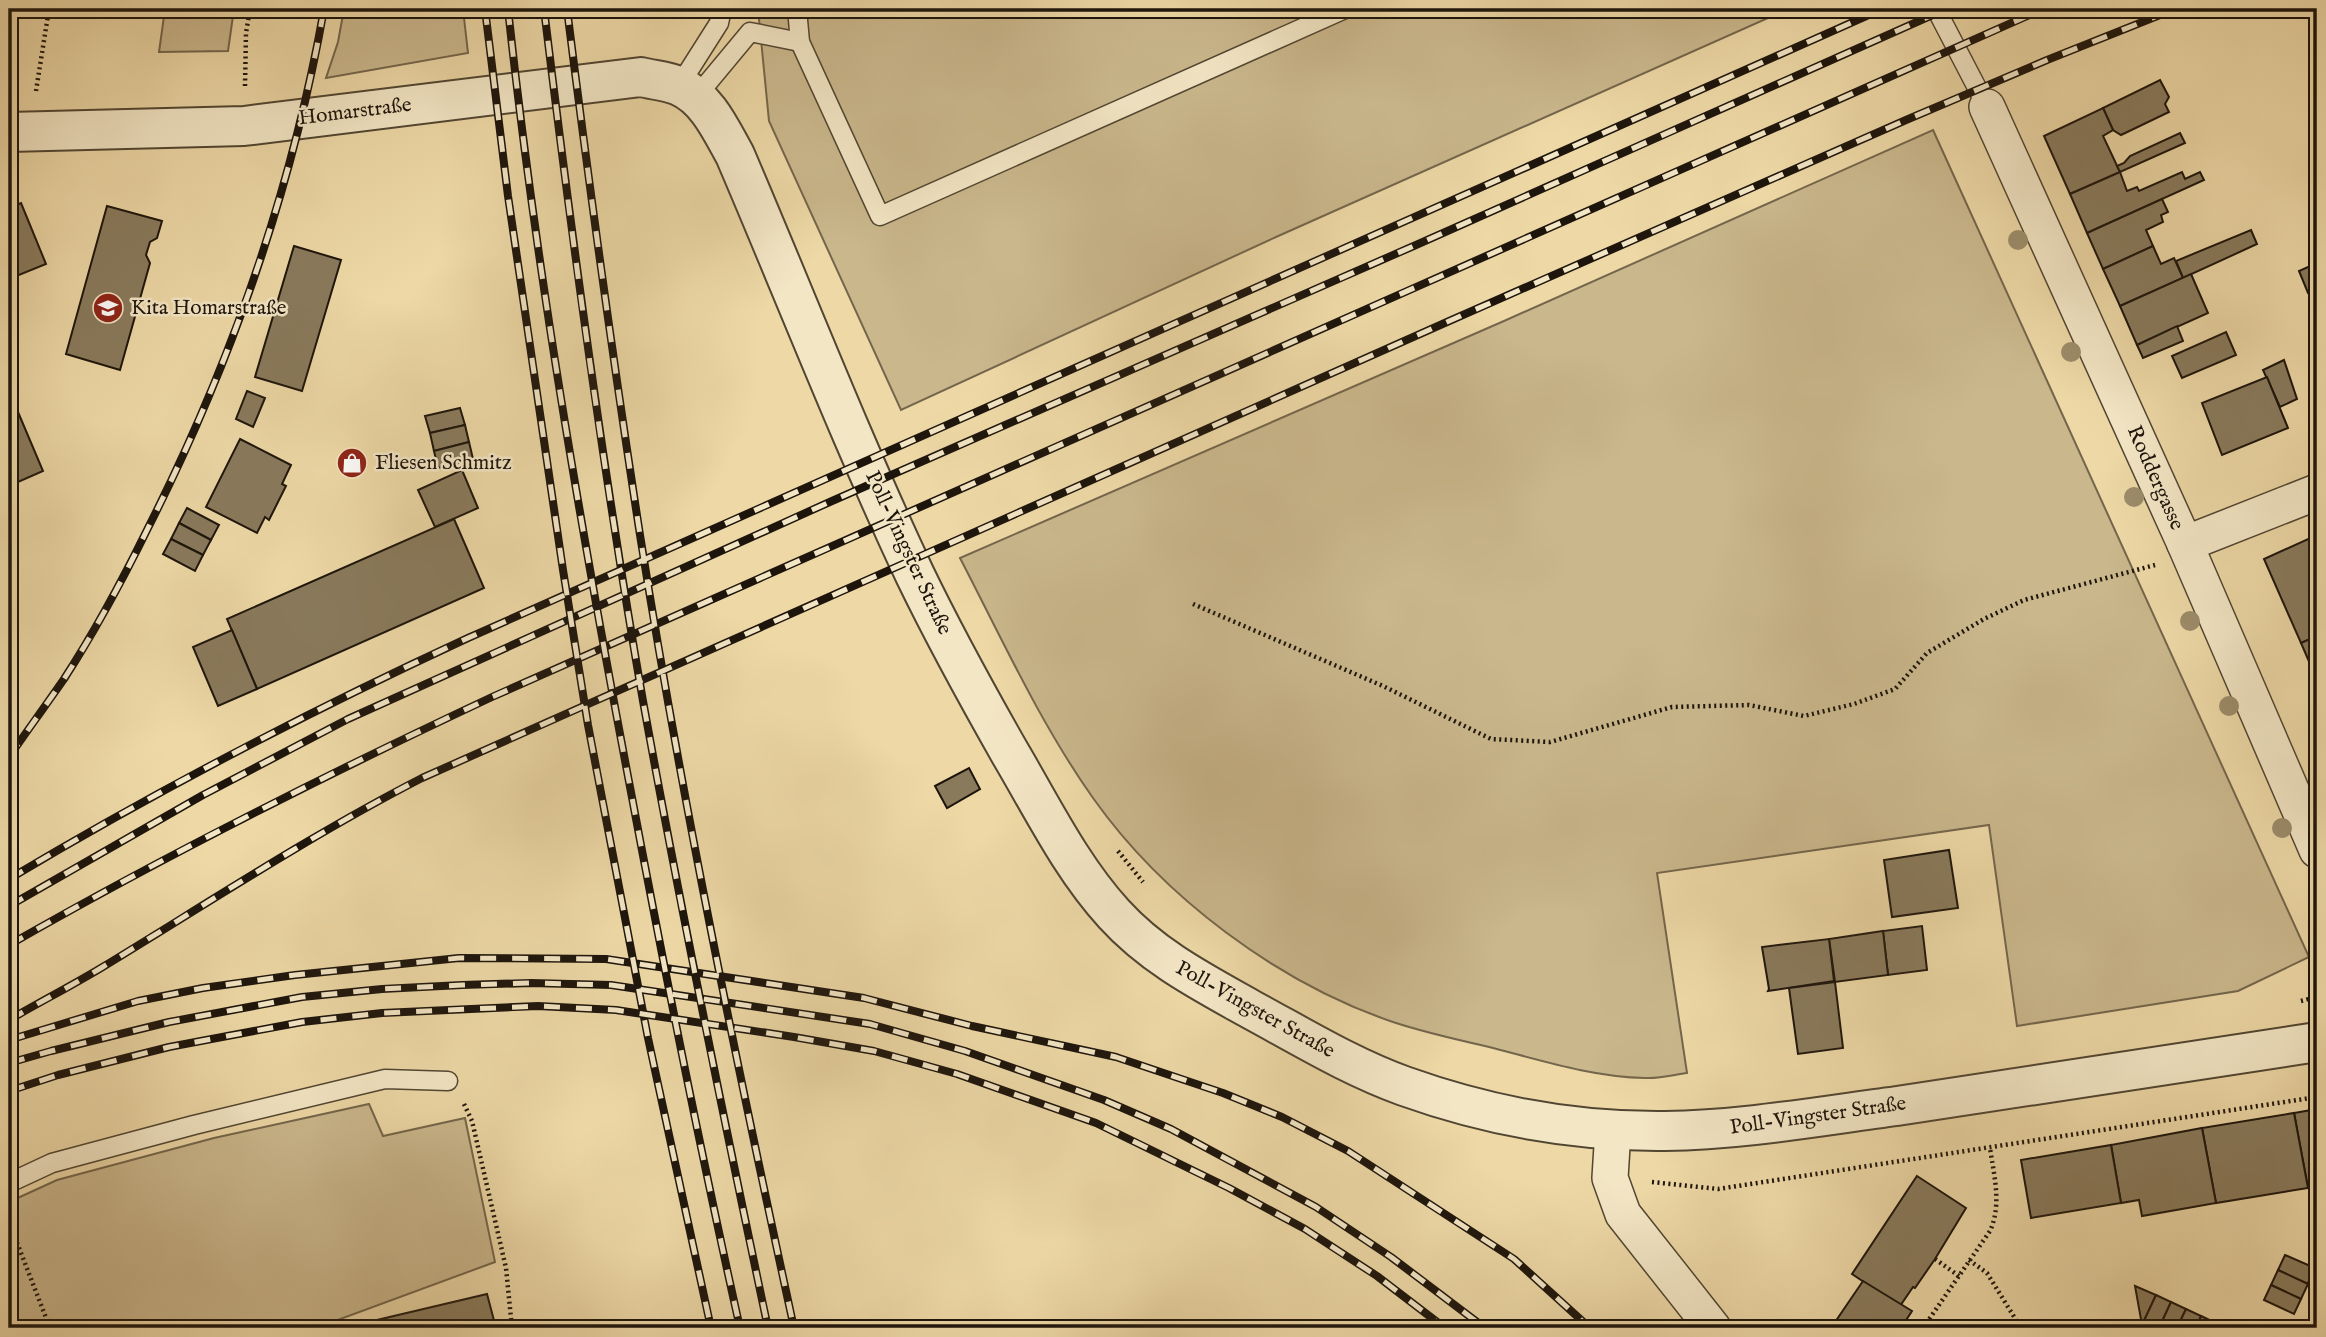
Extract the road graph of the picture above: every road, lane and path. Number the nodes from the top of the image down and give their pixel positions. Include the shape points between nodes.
1 (49, 9) edge
2 (250, 9) edge
3 (722, 9) edge
4 (797, 9) edge
5 (1345, 9) edge
6 (1936, 9) edge
7 (800, 42) junction
8 (687, 91) junction
9 (1987, 107) joint
10 (244, 125) junction
11 (19, 132) edge
12 (2317, 492) edge
13 (2185, 544) junction
14 (1193, 604) dead end
15 (1114, 845) dead end
16 (2317, 850) edge
17 (1147, 886) dead end
18 (2317, 997) edge
19 (2297, 1003) dead end
20 (2317, 1042) edge
21 (448, 1081) joint
22 (1613, 1130) junction
23 (1990, 1148) dead end
24 (9, 1183) edge
25 (9, 1222) edge
26 (1935, 1259) dead end
27 (1969, 1260) junction
28 (1959, 1276) junction
29 (50, 1328) edge
30 (512, 1328) edge
31 (1713, 1328) edge
32 (1923, 1328) edge
33 (2021, 1328) edge

1 - 11 path
2 - 10 path
3 - 8 lane
4 - 7 lane
5 - 7 lane via 880,216
6 - 9 lane
7 - 8 lane via 750,32
8 - 10 street, Homarstraße via 641,77
8 - 22 street, Poll-Vingster Straße via 714,118 735,155 916,577 1049,820 1109,909 1150,950 1178,969 1329,1052 1401,1085 1491,1113
9 - 13 street, Roddergasse
10 - 11 street, Homarstraße
12 - 13 street
13 - 14 path via 2157,565 2004,609 1927,653 1895,689 1854,704 1804,716 1749,705 1672,706 1550,742 1492,739
13 - 16 street, Roddergasse
15 - 17 path
18 - 19 path
20 - 22 street, Poll-Vingster Straße via 1721,1129
21 - 24 lane via 384,1079 52,1163
21 - 30 path via 472,1121 506,1268
22 - 31 street via 1610,1178 1623,1214
23 - 27 path via 1996,1217
25 - 29 path
26 - 28 path
27 - 28 path
27 - 33 path via 1987,1273
28 - 32 path

